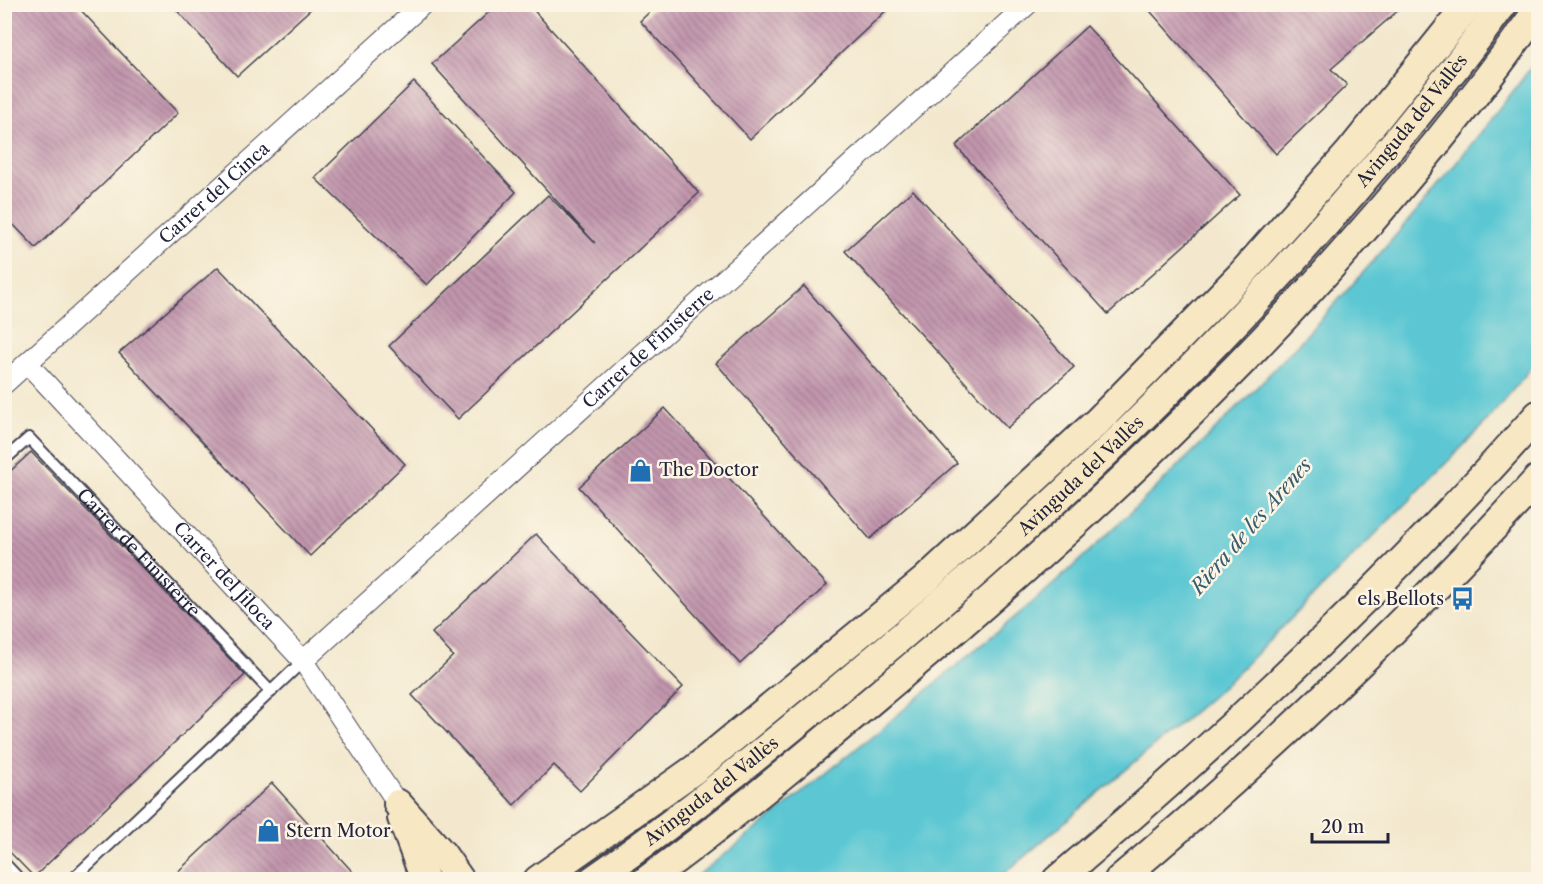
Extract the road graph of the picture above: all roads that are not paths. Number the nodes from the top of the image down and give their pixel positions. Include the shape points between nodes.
1 (423, 4) edge
2 (1028, 4) edge
3 (1469, 4) edge
4 (1503, 4) edge
5 (1539, 10) edge
6 (27, 363) junction
7 (4, 384) edge
8 (1539, 415) edge
9 (4, 460) edge
10 (1539, 478) edge
11 (303, 661) junction
12 (271, 692) junction
13 (398, 804) junction
14 (4, 863) edge
15 (20, 879) edge
16 (72, 879) edge
17 (425, 879) edge
18 (460, 879) edge
19 (538, 879) edge
20 (593, 879) edge
21 (647, 879) edge
22 (1057, 879) edge
23 (1119, 879) edge

1 - 6 street, Carrer del Cinca
2 - 11 street, Carrer de Finisterre
3 - 19 main road via 1342,161 1241,275 1098,421 925,580 695,769
4 - 20 main road, Avinguda del Vallès via 1371,172 1279,278 1117,444 944,602 743,770
5 - 21 main road, Avinguda del Vallès via 1364,229 1295,306 1140,464 958,628 764,791
6 - 7 street, Carrer del Cinca
6 - 11 street, Carrer del Jiloca
8 - 22 main road via 1422,542 1310,652 1163,790
9 - 12 lane, Carrer de Finisterre via 29,438
10 - 23 main road via 1347,675 1250,766
11 - 12 lane, Carrer de Finisterre
11 - 13 street, Carrer del Jiloca
12 - 16 lane, Carrer de Finisterre
13 - 17 main road
13 - 18 main road
14 - 15 lane

